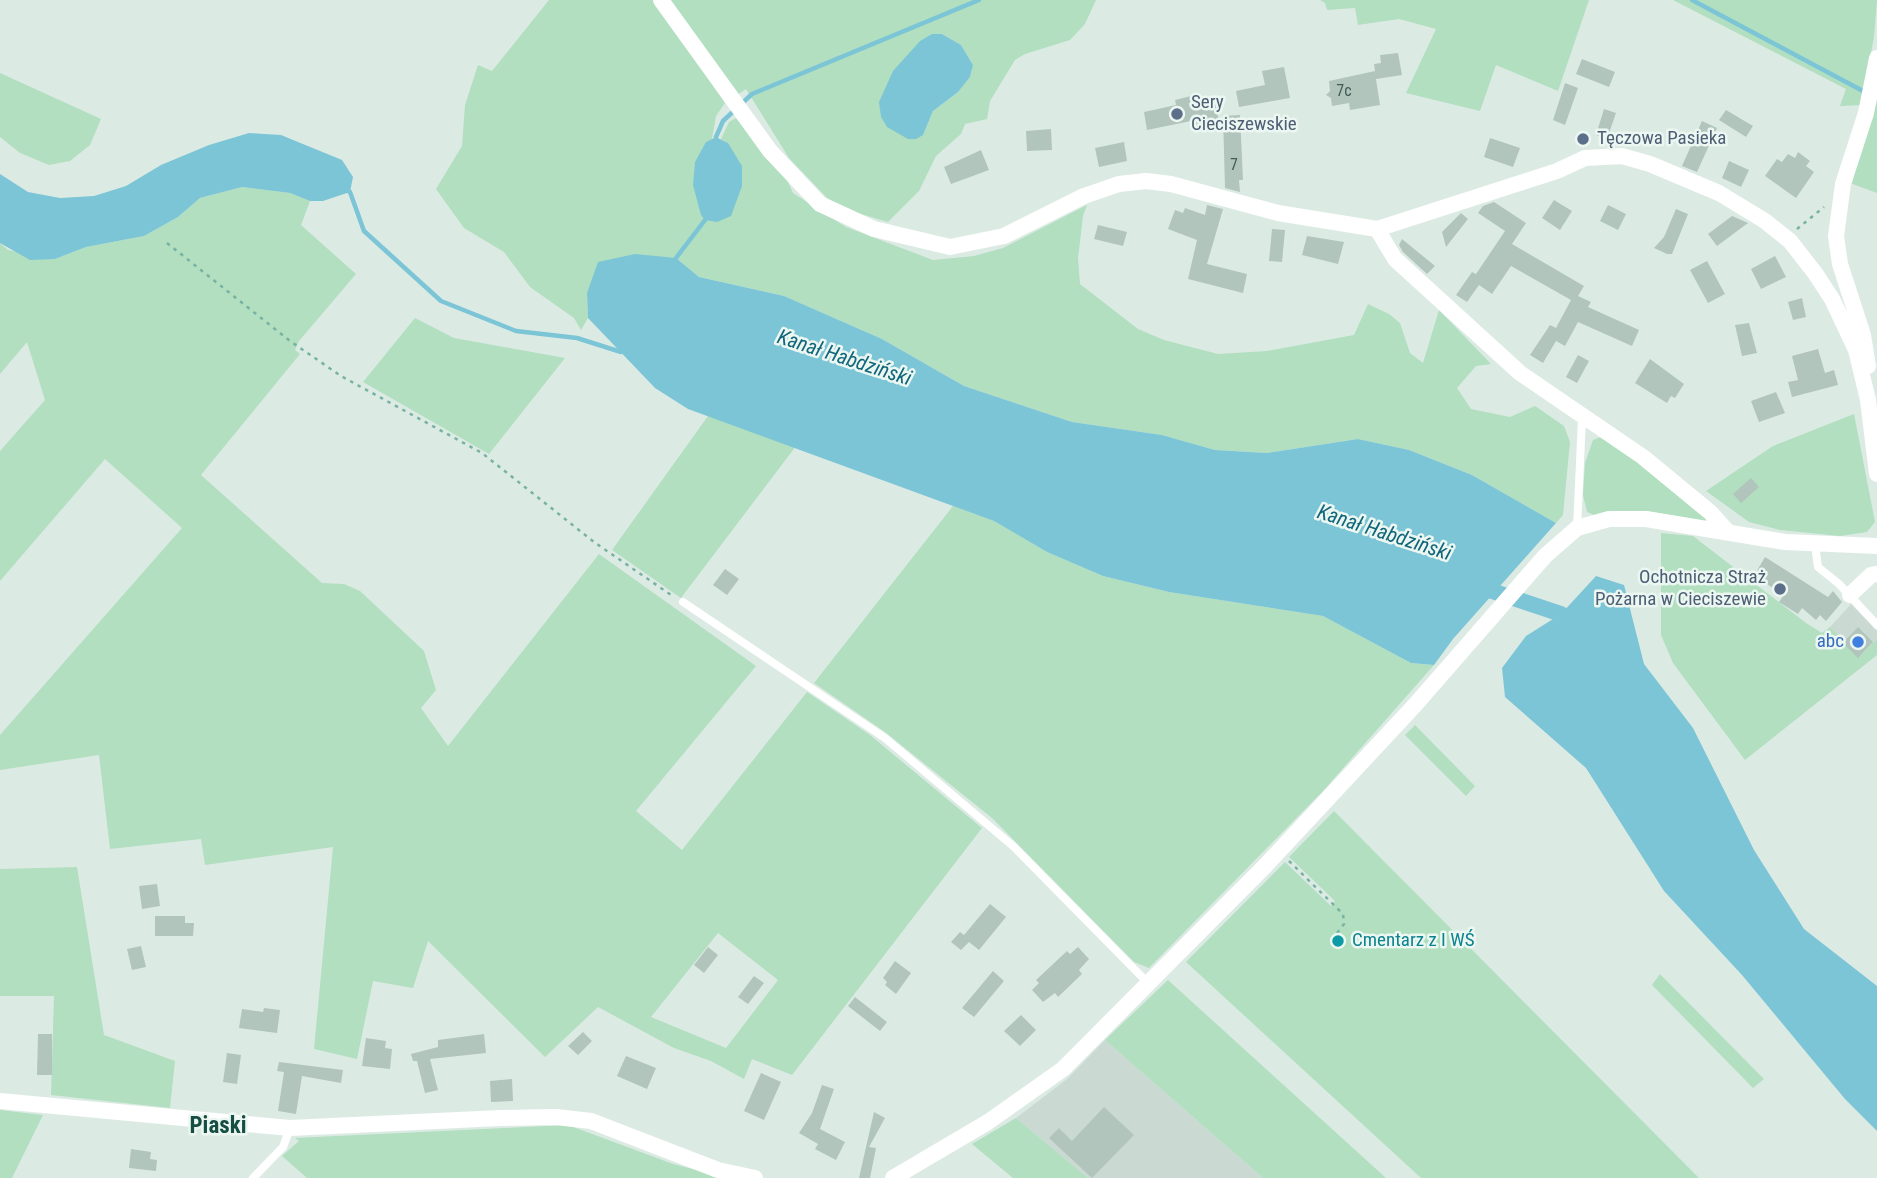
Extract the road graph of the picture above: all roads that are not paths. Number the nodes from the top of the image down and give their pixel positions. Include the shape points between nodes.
1 (661, 0) edge
2 (1877, 58) edge
3 (1377, 229) junction
4 (1864, 382) junction
5 (1582, 418) junction
6 (1877, 474) edge
7 (1577, 528) junction
8 (1728, 533) junction
9 (1815, 545) junction
10 (1877, 546) edge
11 (1877, 574) edge
12 (1850, 595) junction
13 (683, 602) road end
14 (1877, 625) edge
15 (1149, 984) junction
16 (0, 1101) edge
17 (290, 1128) junction
18 (253, 1178) edge
19 (755, 1178) edge
20 (893, 1178) edge

1 - 3 street via 770,151 820,204 874,229 950,247 1004,236 1104,188 1146,181 1278,213
2 - 4 street via 1866,113 1843,184 1836,236 1866,348
3 - 4 street via 1585,158 1604,155 1650,164 1747,209 1780,231 1832,299 1856,350
3 - 5 street via 1395,260 1426,289 1520,373
4 - 6 street
5 - 7 lane
5 - 8 street via 1643,457 1711,513
7 - 8 street via 1628,518
7 - 15 street via 1545,556 1279,852
8 - 9 street
9 - 10 street
9 - 12 lane via 1818,568
11 - 12 street
12 - 14 lane
13 - 15 lane via 885,738 1013,846
15 - 20 street via 1063,1069 988,1122
16 - 17 street
17 - 18 lane via 283,1147
17 - 19 street via 556,1117 591,1121 718,1170

